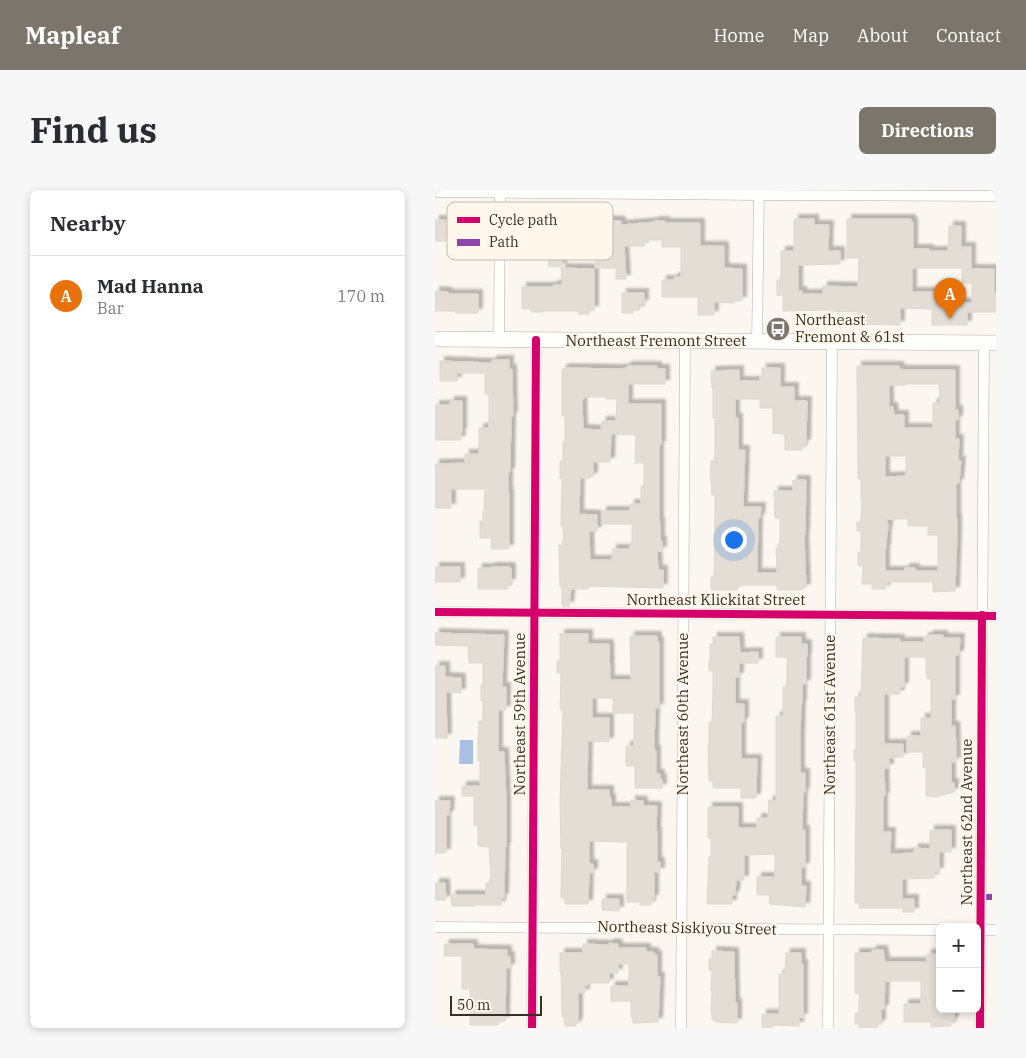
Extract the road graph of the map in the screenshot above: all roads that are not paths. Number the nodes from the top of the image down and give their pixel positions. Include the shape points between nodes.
1 (500, 191) edge
2 (435, 192) edge
3 (759, 193) edge
4 (996, 196) edge
5 (500, 260) edge
6 (435, 339) edge
7 (499, 340) junction
8 (536, 340) junction
9 (685, 341) junction
10 (757, 342) junction
11 (832, 342) junction
12 (990, 343) edge
13 (435, 612) edge
14 (534, 612) junction
15 (683, 614) junction
16 (830, 614) junction
17 (982, 615) junction
18 (996, 616) edge
19 (979, 923) edge
20 (435, 927) edge
21 (532, 927) junction
22 (682, 928) junction
23 (828, 930) junction
24 (936, 930) edge
25 (981, 930) edge
26 (996, 930) edge
27 (979, 968) edge
28 (532, 1028) edge
29 (681, 1028) edge
30 (828, 1028) edge
31 (980, 1028) edge

1 - 2 street
1 - 3 street
3 - 4 street
3 - 10 street
5 - 7 street
6 - 7 main road, Northeast Fremont Street
7 - 8 main road, Northeast Fremont Street
8 - 9 main road, Northeast Fremont Street
8 - 14 street, Northeast 59th Avenue
9 - 10 main road, Northeast Fremont Street
9 - 15 street, Northeast 60th Avenue
10 - 11 main road, Northeast Fremont Street
11 - 12 main road, Northeast Fremont Street
11 - 16 street, Northeast 61st Avenue
12 - 17 street, Northeast 62nd Avenue
13 - 14 street, Northeast Klickitat Street
14 - 15 street, Northeast Klickitat Street
14 - 21 street, Northeast 59th Avenue
15 - 16 street, Northeast Klickitat Street
15 - 22 street, Northeast 60th Avenue
16 - 17 street, Northeast Klickitat Street
16 - 23 street, Northeast 61st Avenue
17 - 18 street, Northeast Klickitat Street
17 - 19 street, Northeast 62nd Avenue
20 - 21 street, Northeast Siskiyou Street
21 - 22 street, Northeast Siskiyou Street
21 - 28 street, Northeast 59th Avenue
22 - 23 street, Northeast Siskiyou Street
22 - 29 street, Northeast 60th Avenue
23 - 24 street, Northeast Siskiyou Street
23 - 30 street, Northeast 61st Avenue
25 - 26 street
27 - 31 street, Northeast 62nd Avenue

